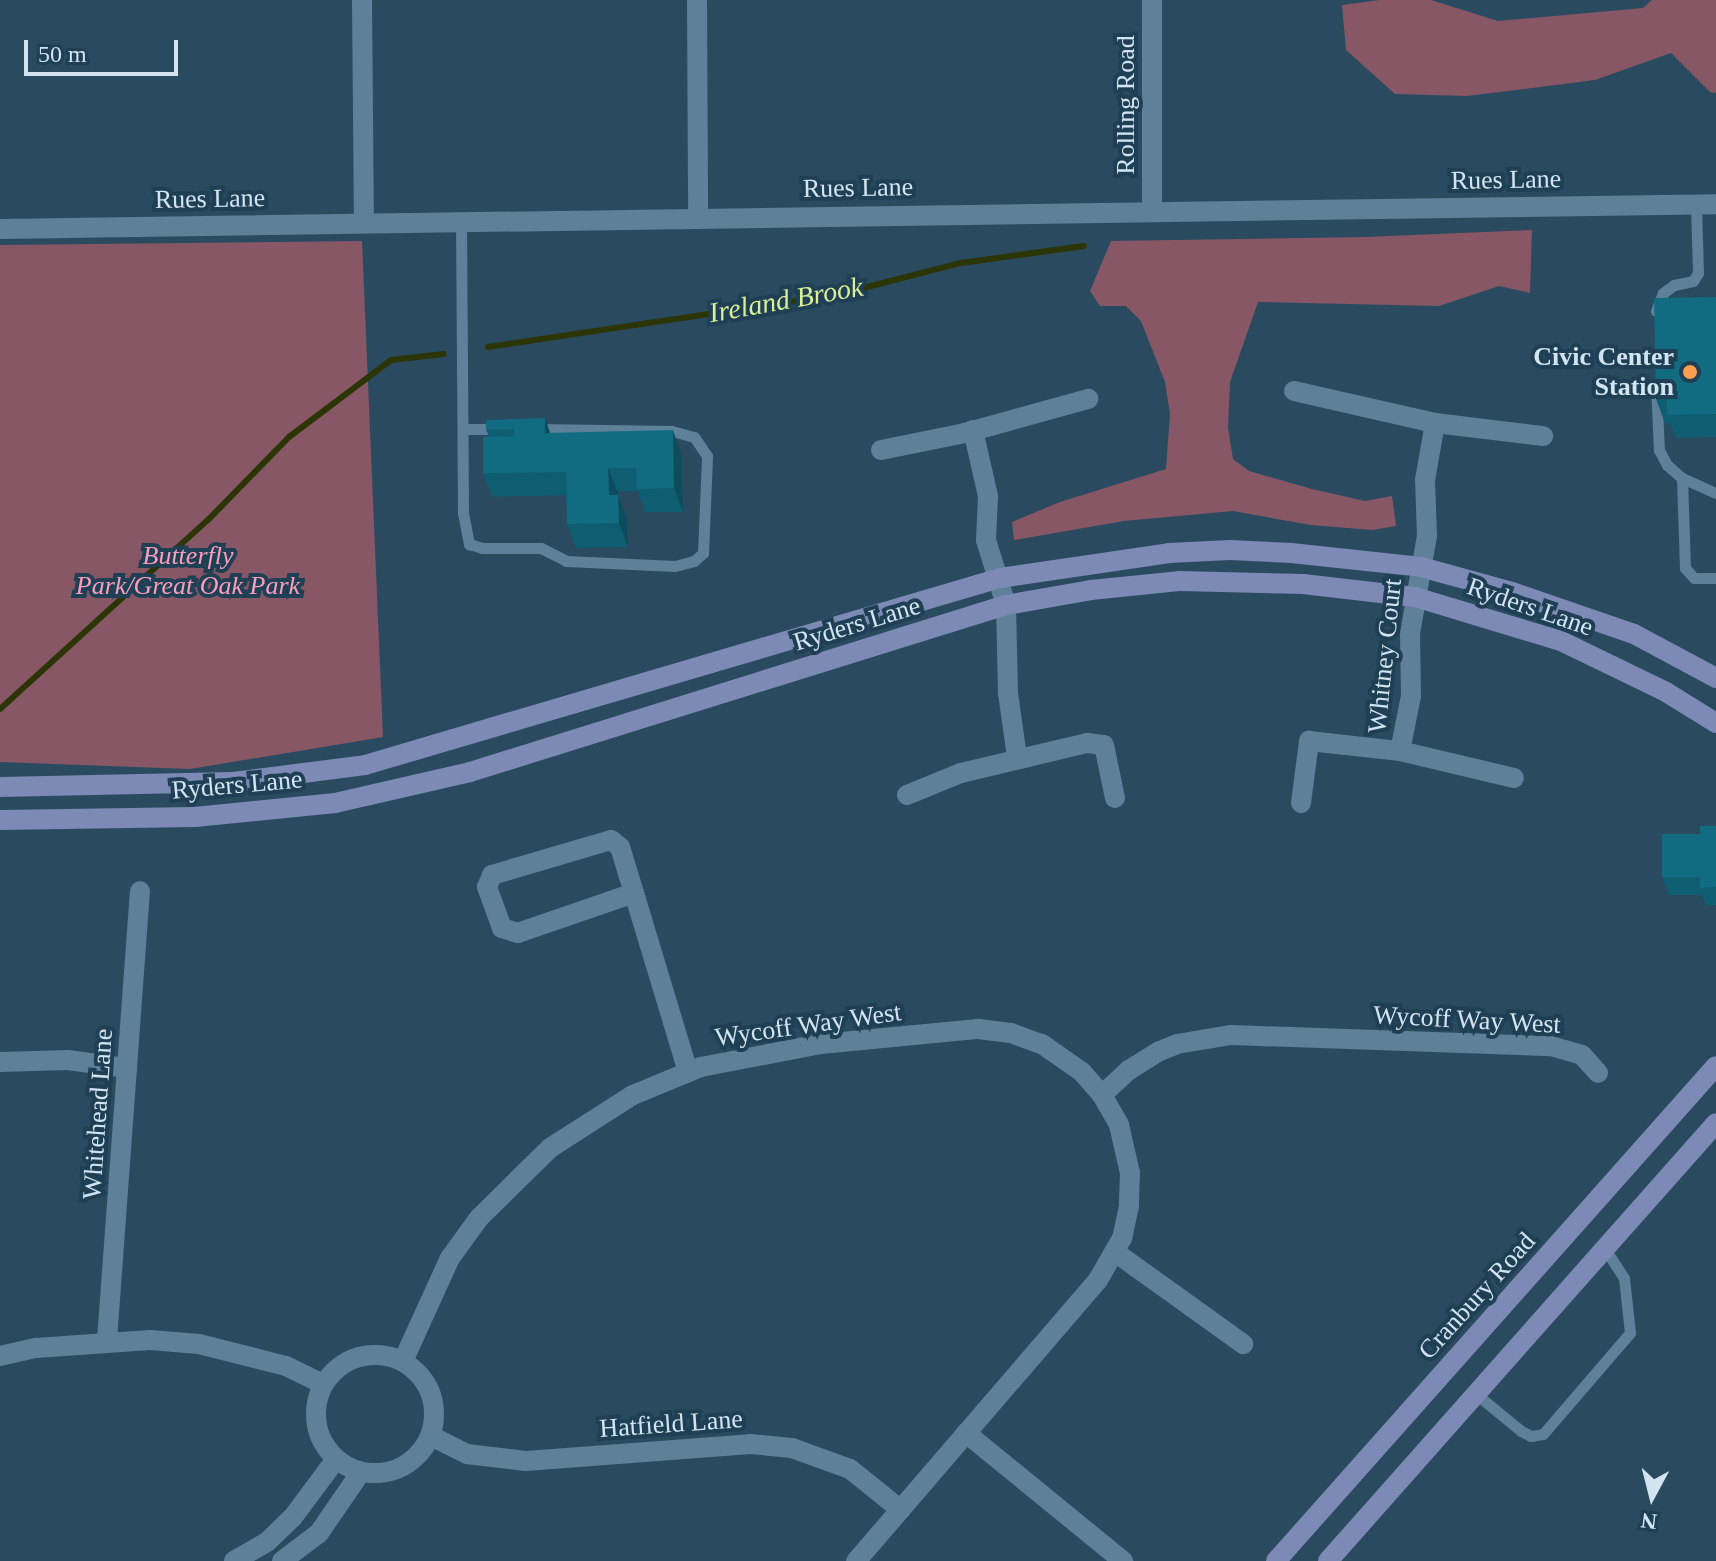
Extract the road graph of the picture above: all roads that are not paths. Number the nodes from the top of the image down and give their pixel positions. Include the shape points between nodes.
1 (362, 0) edge
2 (697, 0) edge
3 (1152, 0) edge
4 (1706, 204) edge
5 (1152, 209) junction
6 (698, 216) junction
7 (461, 221) junction
8 (364, 222) junction
9 (0, 229) edge
10 (1656, 317) edge
11 (1656, 373) edge
12 (1294, 391) dead end
13 (1088, 399) dead end
14 (1435, 423) junction
15 (464, 429) junction
16 (512, 429) edge
17 (528, 429) edge
18 (973, 430) junction
19 (1543, 436) dead end
20 (881, 450) dead end
21 (1682, 478) junction
22 (1716, 493) edge
23 (1421, 567) junction
24 (1000, 578) junction
25 (1716, 578) edge
26 (1415, 597) junction
27 (1006, 605) junction
28 (1716, 678) edge
29 (1716, 723) edge
30 (1400, 751) junction
31 (1017, 757) junction
32 (1514, 778) dead end
33 (0, 787) edge
34 (907, 795) dead end
35 (1115, 798) dead end
36 (1301, 803) dead end
37 (0, 820) edge
38 (140, 891) dead end
39 (634, 893) junction
40 (0, 1062) edge
41 (1716, 1066) edge
42 (127, 1068) junction
43 (688, 1072) junction
44 (1598, 1073) dead end
45 (1102, 1095) junction
46 (1716, 1123) edge
47 (1605, 1249) junction
48 (1115, 1252) junction
49 (107, 1340) junction
50 (1243, 1344) dead end
51 (0, 1356) edge
52 (403, 1361) junction
53 (323, 1384) junction
54 (1476, 1394) junction
55 (966, 1433) junction
56 (431, 1436) junction
57 (336, 1459) junction
58 (361, 1472) junction
59 (901, 1510) junction
60 (234, 1561) edge
61 (282, 1561) edge
62 (856, 1561) edge
63 (1123, 1561) edge
64 (1276, 1561) edge
65 (1328, 1561) edge

1 - 8 street
2 - 6 street
3 - 5 street, Rolling Road
4 - 5 street, Rues Lane
4 - 10 lane via 1698,273 1693,281 1663,293
5 - 6 street, Rues Lane
6 - 7 street, Rues Lane
7 - 8 street, Rues Lane
7 - 15 lane
8 - 9 street, Rues Lane
11 - 21 lane via 1659,450
12 - 14 street
13 - 18 street
14 - 19 street
14 - 23 street, Whitney Court via 1425,480 1427,536
15 - 16 lane
15 - 17 lane via 463,513 469,544 541,548 566,561 675,566 703,553 707,456 694,437 672,431
18 - 20 street
18 - 24 street via 988,496 986,540
21 - 22 lane
21 - 25 lane via 1685,568 1694,578
23 - 24 main road, Ryders Lane via 1230,550 1084,563
23 - 26 street, Whitney Court
23 - 28 main road, Ryders Lane via 1634,634
24 - 27 street
24 - 33 main road, Ryders Lane via 365,765 233,782
26 - 27 main road, Ryders Lane via 1303,584 1179,581
26 - 29 main road, Ryders Lane via 1561,641 1643,679
26 - 30 street, Whitney Court via 1411,696
27 - 31 street via 1008,693
27 - 37 main road, Ryders Lane via 470,772 335,803 195,817
30 - 32 street, Whitney Court
30 - 36 street, Whitney Court via 1309,741
31 - 34 street
31 - 35 street via 1087,743 1104,745
38 - 42 street, Whitehead Lane
39 - 39 street, Wycoff Way West via 620,847 611,840 487,880 502,928 512,933
39 - 43 street, Wycoff Way West
40 - 42 street via 68,1060
41 - 64 main road, Cranbury Road
42 - 49 street, Whitehead Lane
43 - 45 street, Wycoff Way West via 821,1044 978,1029 1042,1044 1076,1067
43 - 52 street via 590,1120 513,1182 450,1258
44 - 45 street, Wycoff Way West via 1582,1055 1551,1046 1231,1035 1160,1051
45 - 48 street, Wycoff Way West via 1119,1125 1130,1173 1129,1206
46 - 47 main road
47 - 54 main road
47 - 54 lane via 1624,1278 1630,1333 1543,1434 1521,1431
48 - 50 street
48 - 55 street, Wycoff Way West via 1098,1280
49 - 51 street
49 - 53 street via 199,1344 286,1366
52 - 53 street via 368,1354 342,1364
52 - 56 street via 431,1393
53 - 57 street via 316,1424
54 - 65 main road
55 - 59 street, Wycoff Way West
55 - 63 street
56 - 58 street via 395,1470
56 - 59 street, Hatfield Lane via 467,1454 526,1461 750,1444 792,1448 850,1469
57 - 58 street
57 - 60 street via 293,1517 267,1542
58 - 61 street via 319,1533
59 - 62 street, Wycoff Way West

